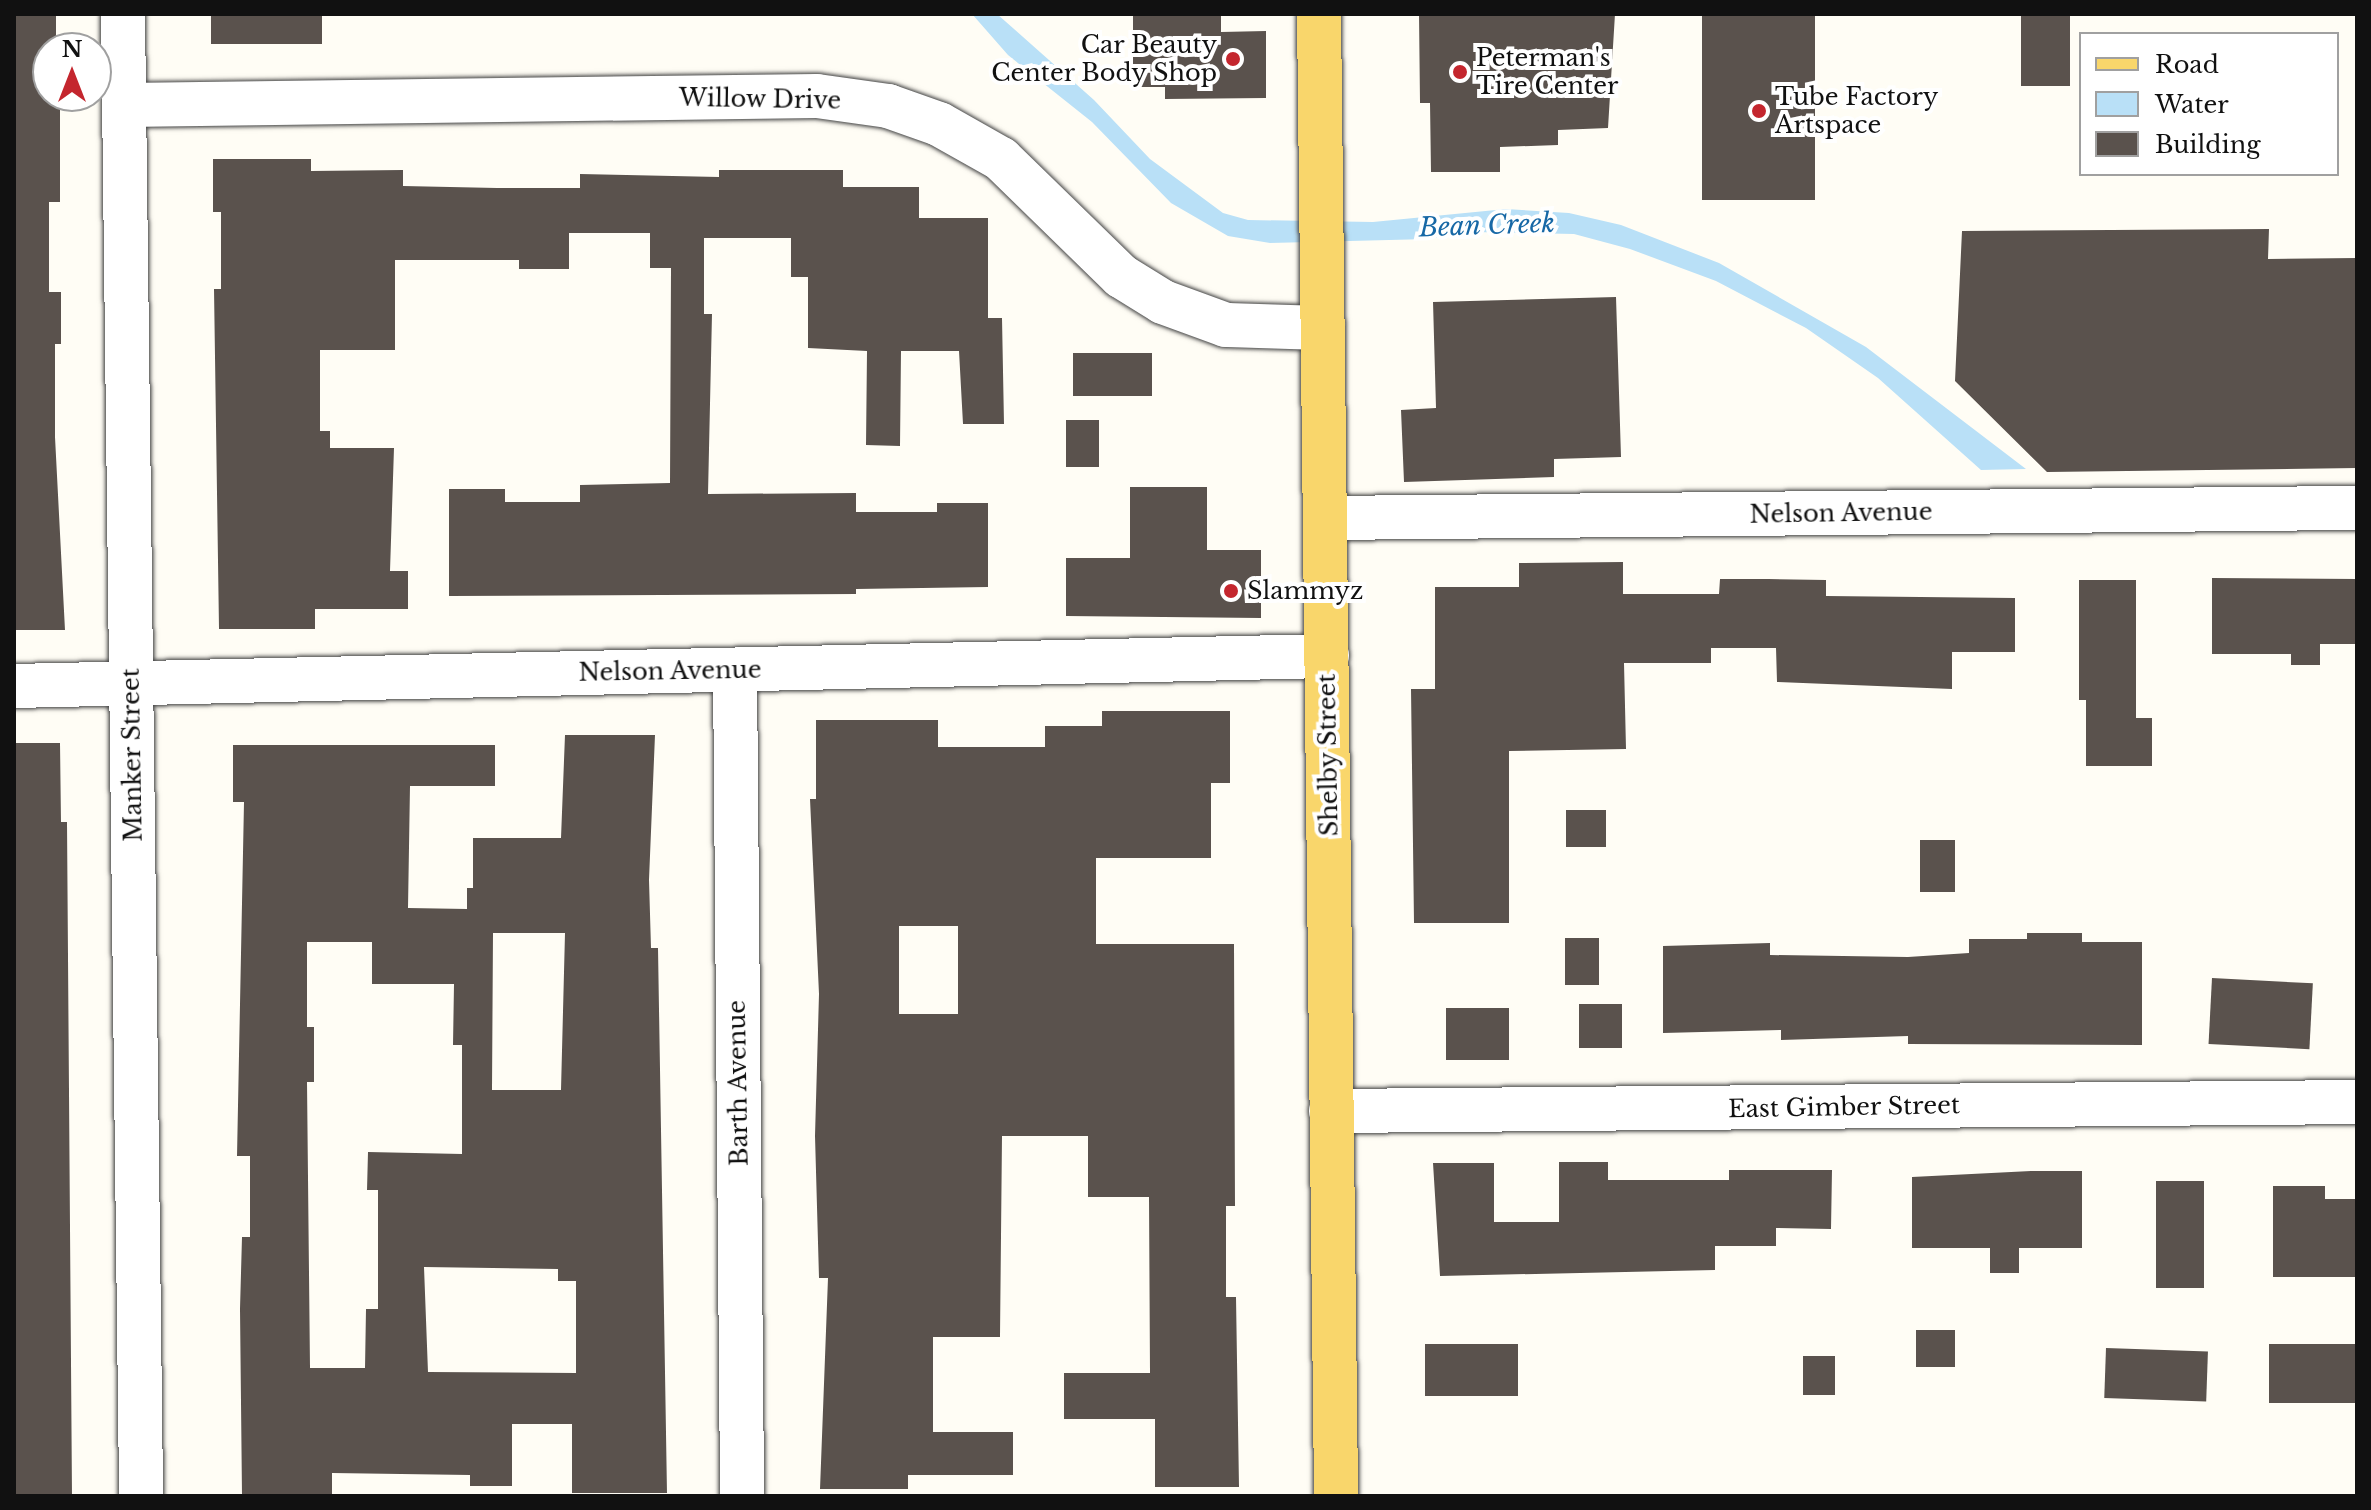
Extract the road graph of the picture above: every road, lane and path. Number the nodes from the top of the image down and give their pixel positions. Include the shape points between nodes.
1 (123, 14) edge
2 (1319, 14) edge
3 (125, 105) junction
4 (1323, 310) junction
5 (2357, 508) edge
6 (1325, 518) junction
7 (1327, 656) junction
8 (735, 670) junction
9 (131, 684) junction
10 (14, 686) edge
11 (2357, 1102) edge
12 (1331, 1111) junction
13 (141, 1496) edge
14 (742, 1496) edge
15 (1336, 1496) edge

1 - 3 street, Manker Street
2 - 4 main road, Shelby Street
3 - 4 street, Willow Drive via 817,96 888,106 939,124 1001,159 1121,276 1163,302 1226,325
3 - 9 street, Manker Street
4 - 6 main road, Shelby Street
5 - 6 street, Nelson Avenue
6 - 7 main road, Shelby Street
7 - 8 street, Nelson Avenue
7 - 12 main road, Shelby Street
8 - 9 street, Nelson Avenue
8 - 14 street, Barth Avenue
9 - 10 street, Nelson Avenue
9 - 13 street, Manker Street
11 - 12 street, East Gimber Street
12 - 15 main road, Shelby Street

